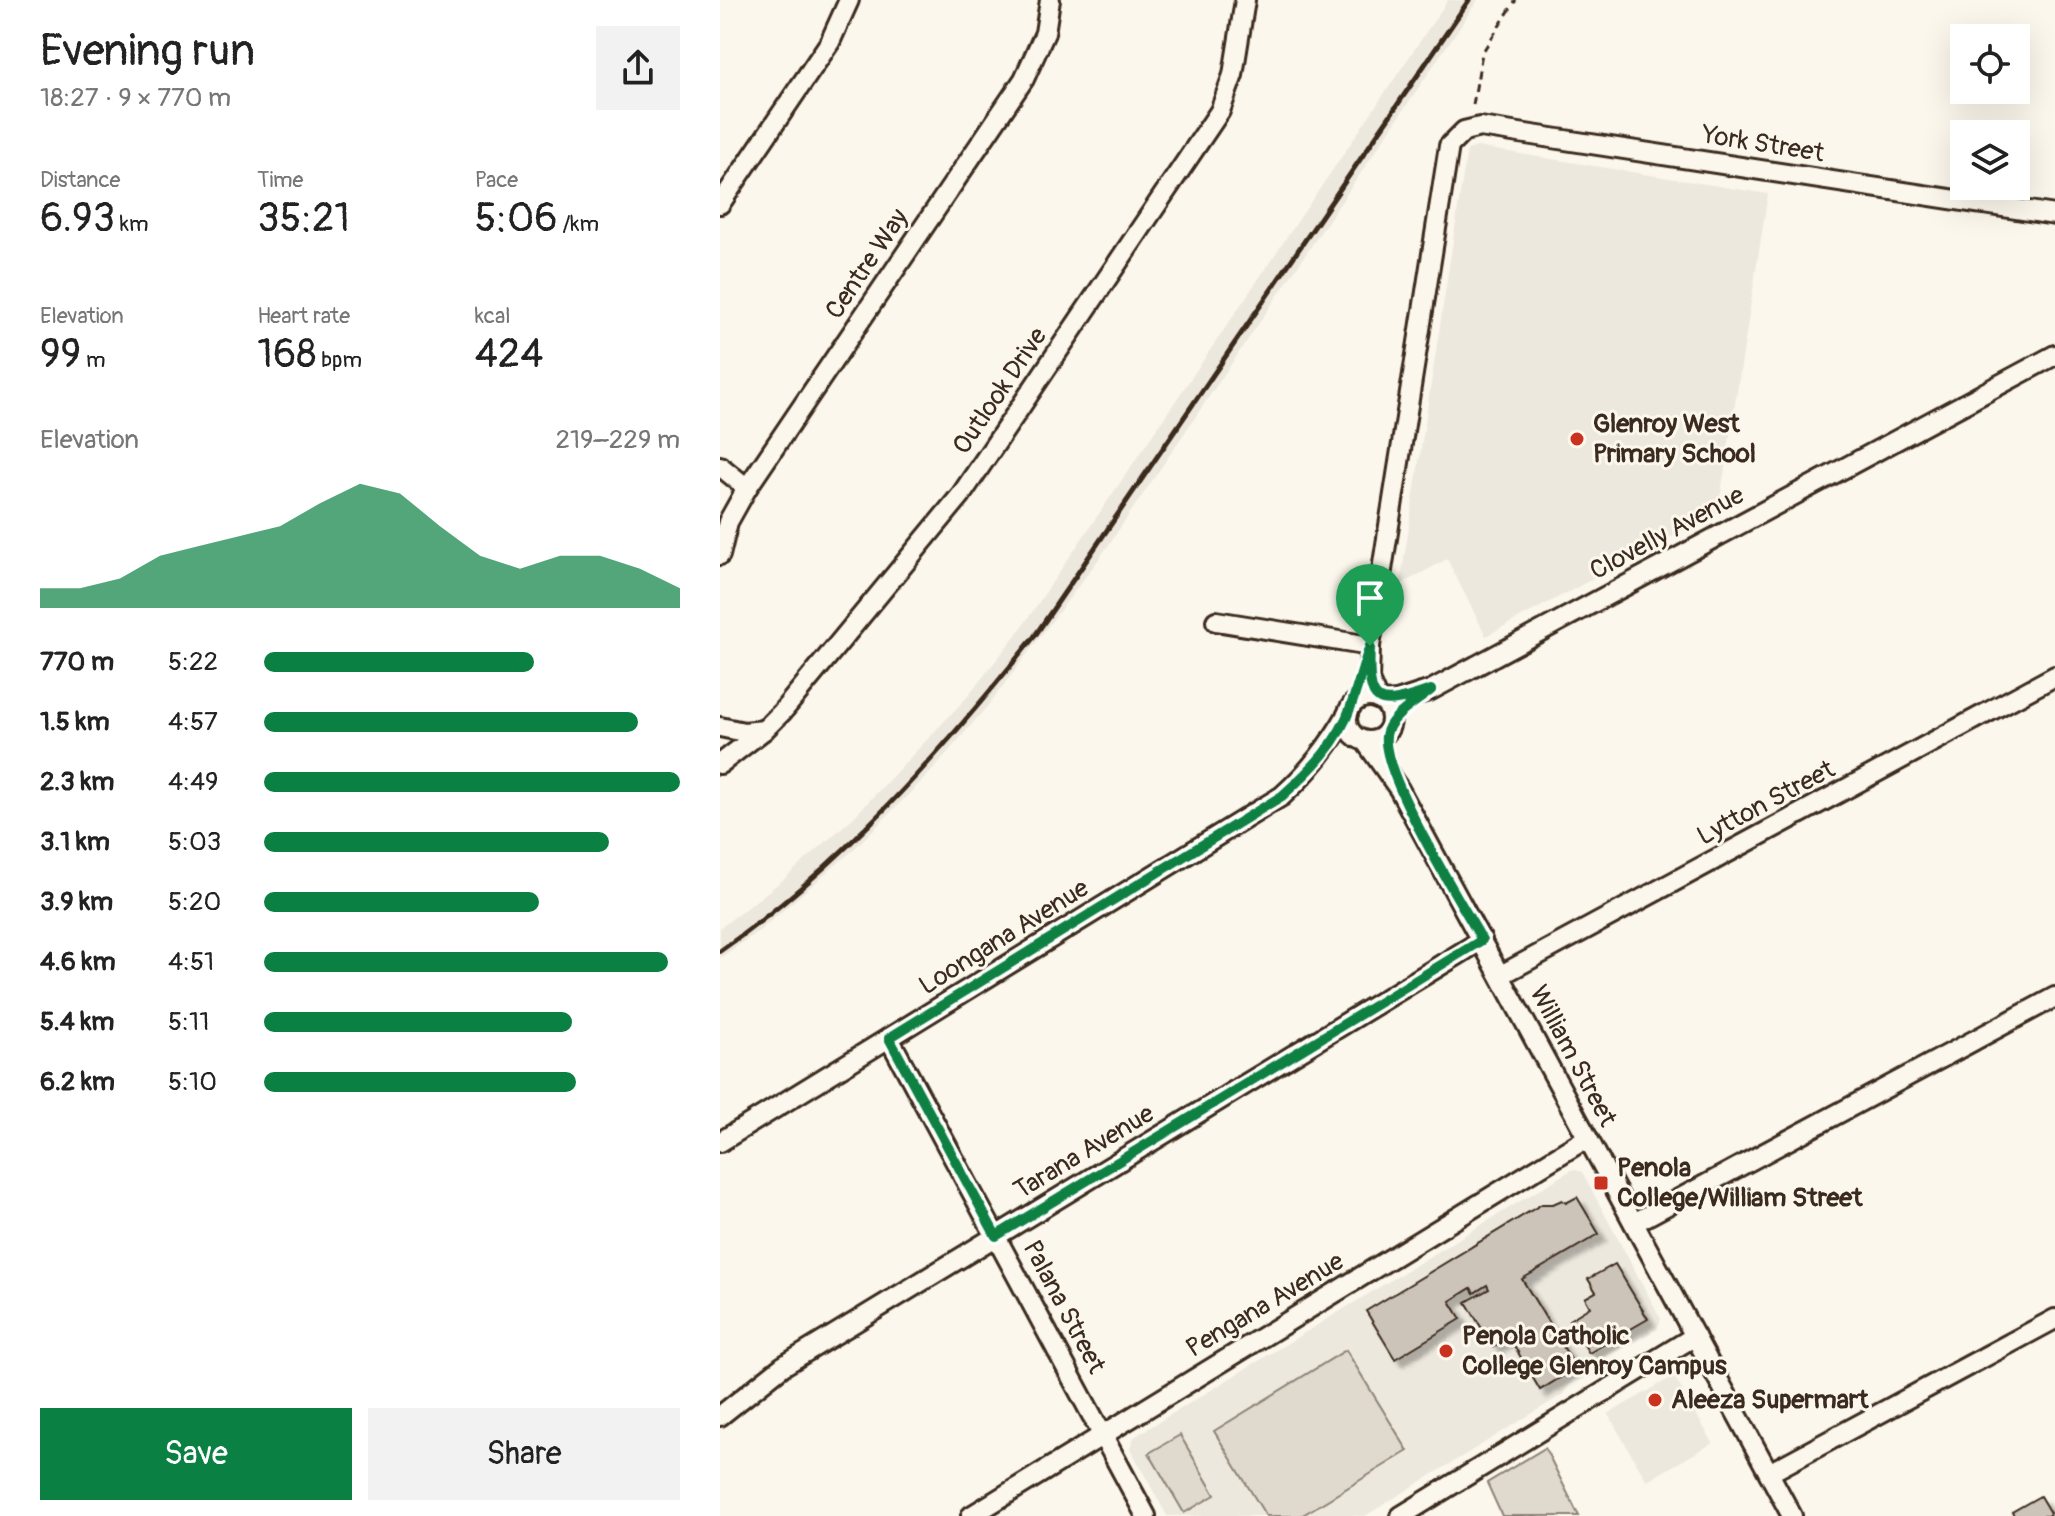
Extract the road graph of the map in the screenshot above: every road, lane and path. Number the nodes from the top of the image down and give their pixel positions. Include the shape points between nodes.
1 (849, 0) edge
2 (1050, 0) edge
3 (1245, 0) edge
4 (1516, 0) edge
5 (1473, 105) dead end
6 (720, 204) edge
7 (2055, 215) edge
8 (2055, 355) edge
9 (720, 466) edge
10 (747, 488) junction
11 (720, 555) edge
12 (1216, 621) dead end
13 (1370, 646) junction
14 (2055, 676) edge
15 (1431, 690) junction
16 (1380, 700) junction
17 (1350, 710) junction
18 (720, 727) edge
19 (1389, 728) junction
20 (764, 730) junction
21 (1362, 740) junction
22 (720, 764) edge
23 (1311, 769) junction
24 (1399, 789) junction
25 (1482, 940) junction
26 (1501, 975) junction
27 (2055, 997) edge
28 (889, 1038) junction
29 (1587, 1138) junction
30 (720, 1142) edge
31 (1634, 1223) junction
32 (996, 1236) junction
33 (2055, 1319) edge
34 (1695, 1336) junction
35 (720, 1416) edge
36 (1103, 1434) junction
37 (1769, 1473) junction
38 (971, 1516) edge
39 (1146, 1516) edge
40 (1401, 1516) edge
41 (1792, 1516) edge

1 - 6 street via 830,42
2 - 10 street, Centre Way via 1045,33 1024,79
3 - 20 street, Outlook Drive via 1233,75 1220,111 961,495
4 - 5 path via 1482,53
7 - 13 street, York Street via 1480,127 1464,131 1449,146
8 - 15 street, Clovelly Avenue
9 - 10 street
10 - 11 street, Centre Way via 728,522
12 - 13 street
13 - 16 street via 1369,680
13 - 17 street
14 - 26 street, Lytton Street
15 - 16 street, Clovelly Avenue via 1397,701
15 - 19 street, Clovelly Avenue
16 - 17 street via 1363,698
16 - 19 street via 1388,708
17 - 21 street via 1349,727
17 - 23 street, Loongana Avenue
18 - 20 street
19 - 21 street via 1380,739
19 - 24 street, William Street via 1387,753
20 - 22 street, Outlook Drive
21 - 23 street, Loongana Avenue via 1334,750
21 - 24 street, William Street
23 - 28 street, Loongana Avenue via 1282,796
24 - 25 street, William Street
25 - 26 street, William Street
25 - 32 street, Tarana Avenue
26 - 29 street, William Street
27 - 31 street
28 - 30 street, Loongana Avenue
28 - 32 street, Palana Street
29 - 31 street, William Street
29 - 36 street, Pengana Avenue
31 - 34 street, William Street
32 - 35 street, Tarana Avenue via 783,1366
32 - 36 street, Palana Street
33 - 37 street
34 - 37 street, William Street
34 - 40 street
36 - 38 street, Pengana Avenue
36 - 39 street, Palana Street
37 - 41 street, William Street

